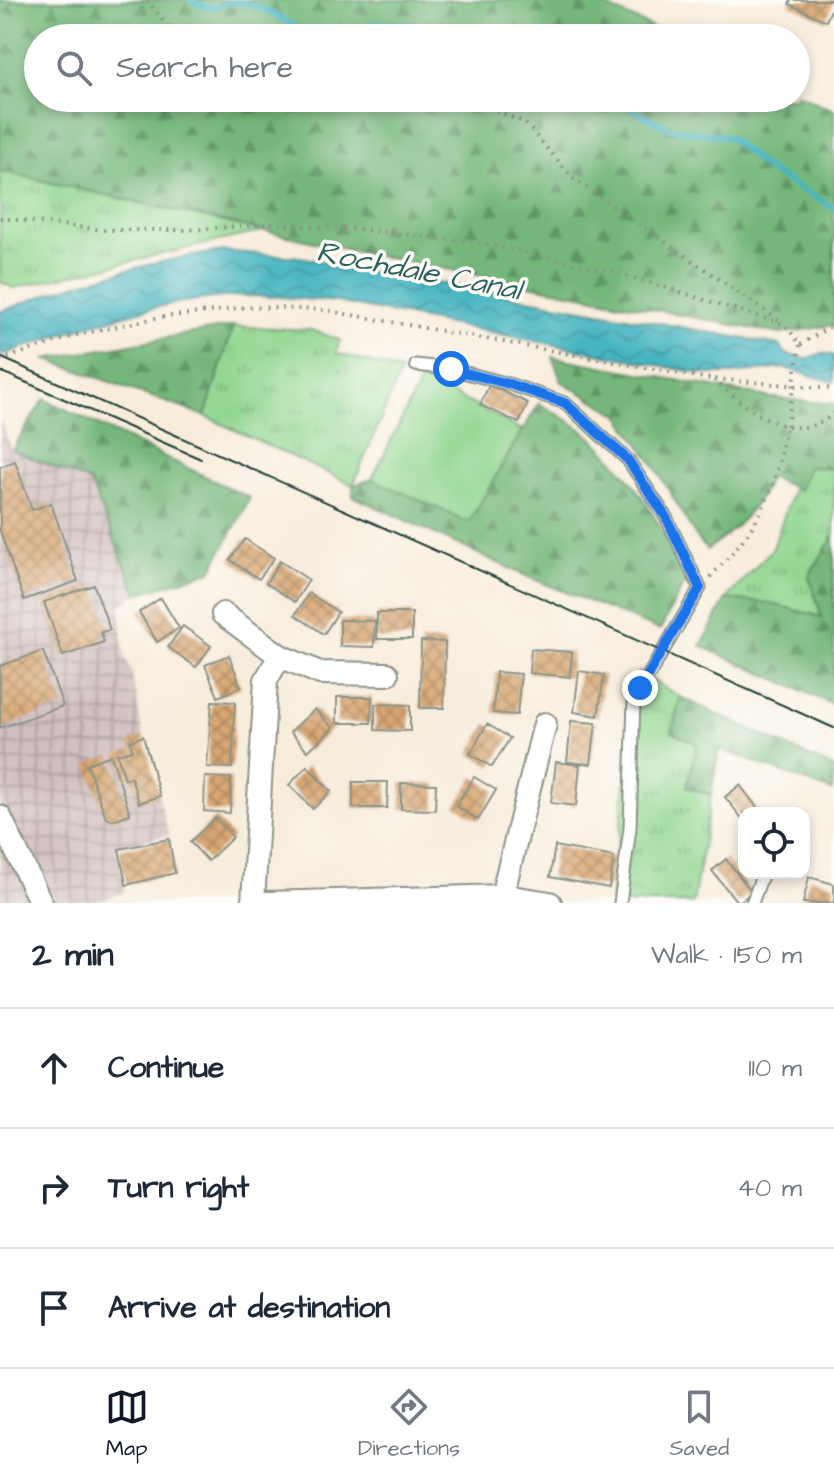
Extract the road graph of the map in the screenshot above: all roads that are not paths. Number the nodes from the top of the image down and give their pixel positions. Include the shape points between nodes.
1 (416, 365) dead end
2 (223, 614) dead end
3 (280, 656) junction
4 (387, 674) dead end
5 (545, 724) dead end
6 (0, 817) edge
7 (761, 879) edge
8 (505, 896) junction
9 (474, 900) edge
10 (41, 903) edge
11 (253, 903) edge
12 (266, 903) edge
13 (550, 903) edge
14 (620, 903) edge
15 (752, 903) edge

1 - 14 lane via 451,369 565,403 628,460 666,517 700,588 634,700 630,828
2 - 3 street
3 - 4 street via 320,673
3 - 11 street via 266,680
5 - 8 street
6 - 10 street
7 - 15 lane
8 - 9 street
8 - 13 street
9 - 12 street

